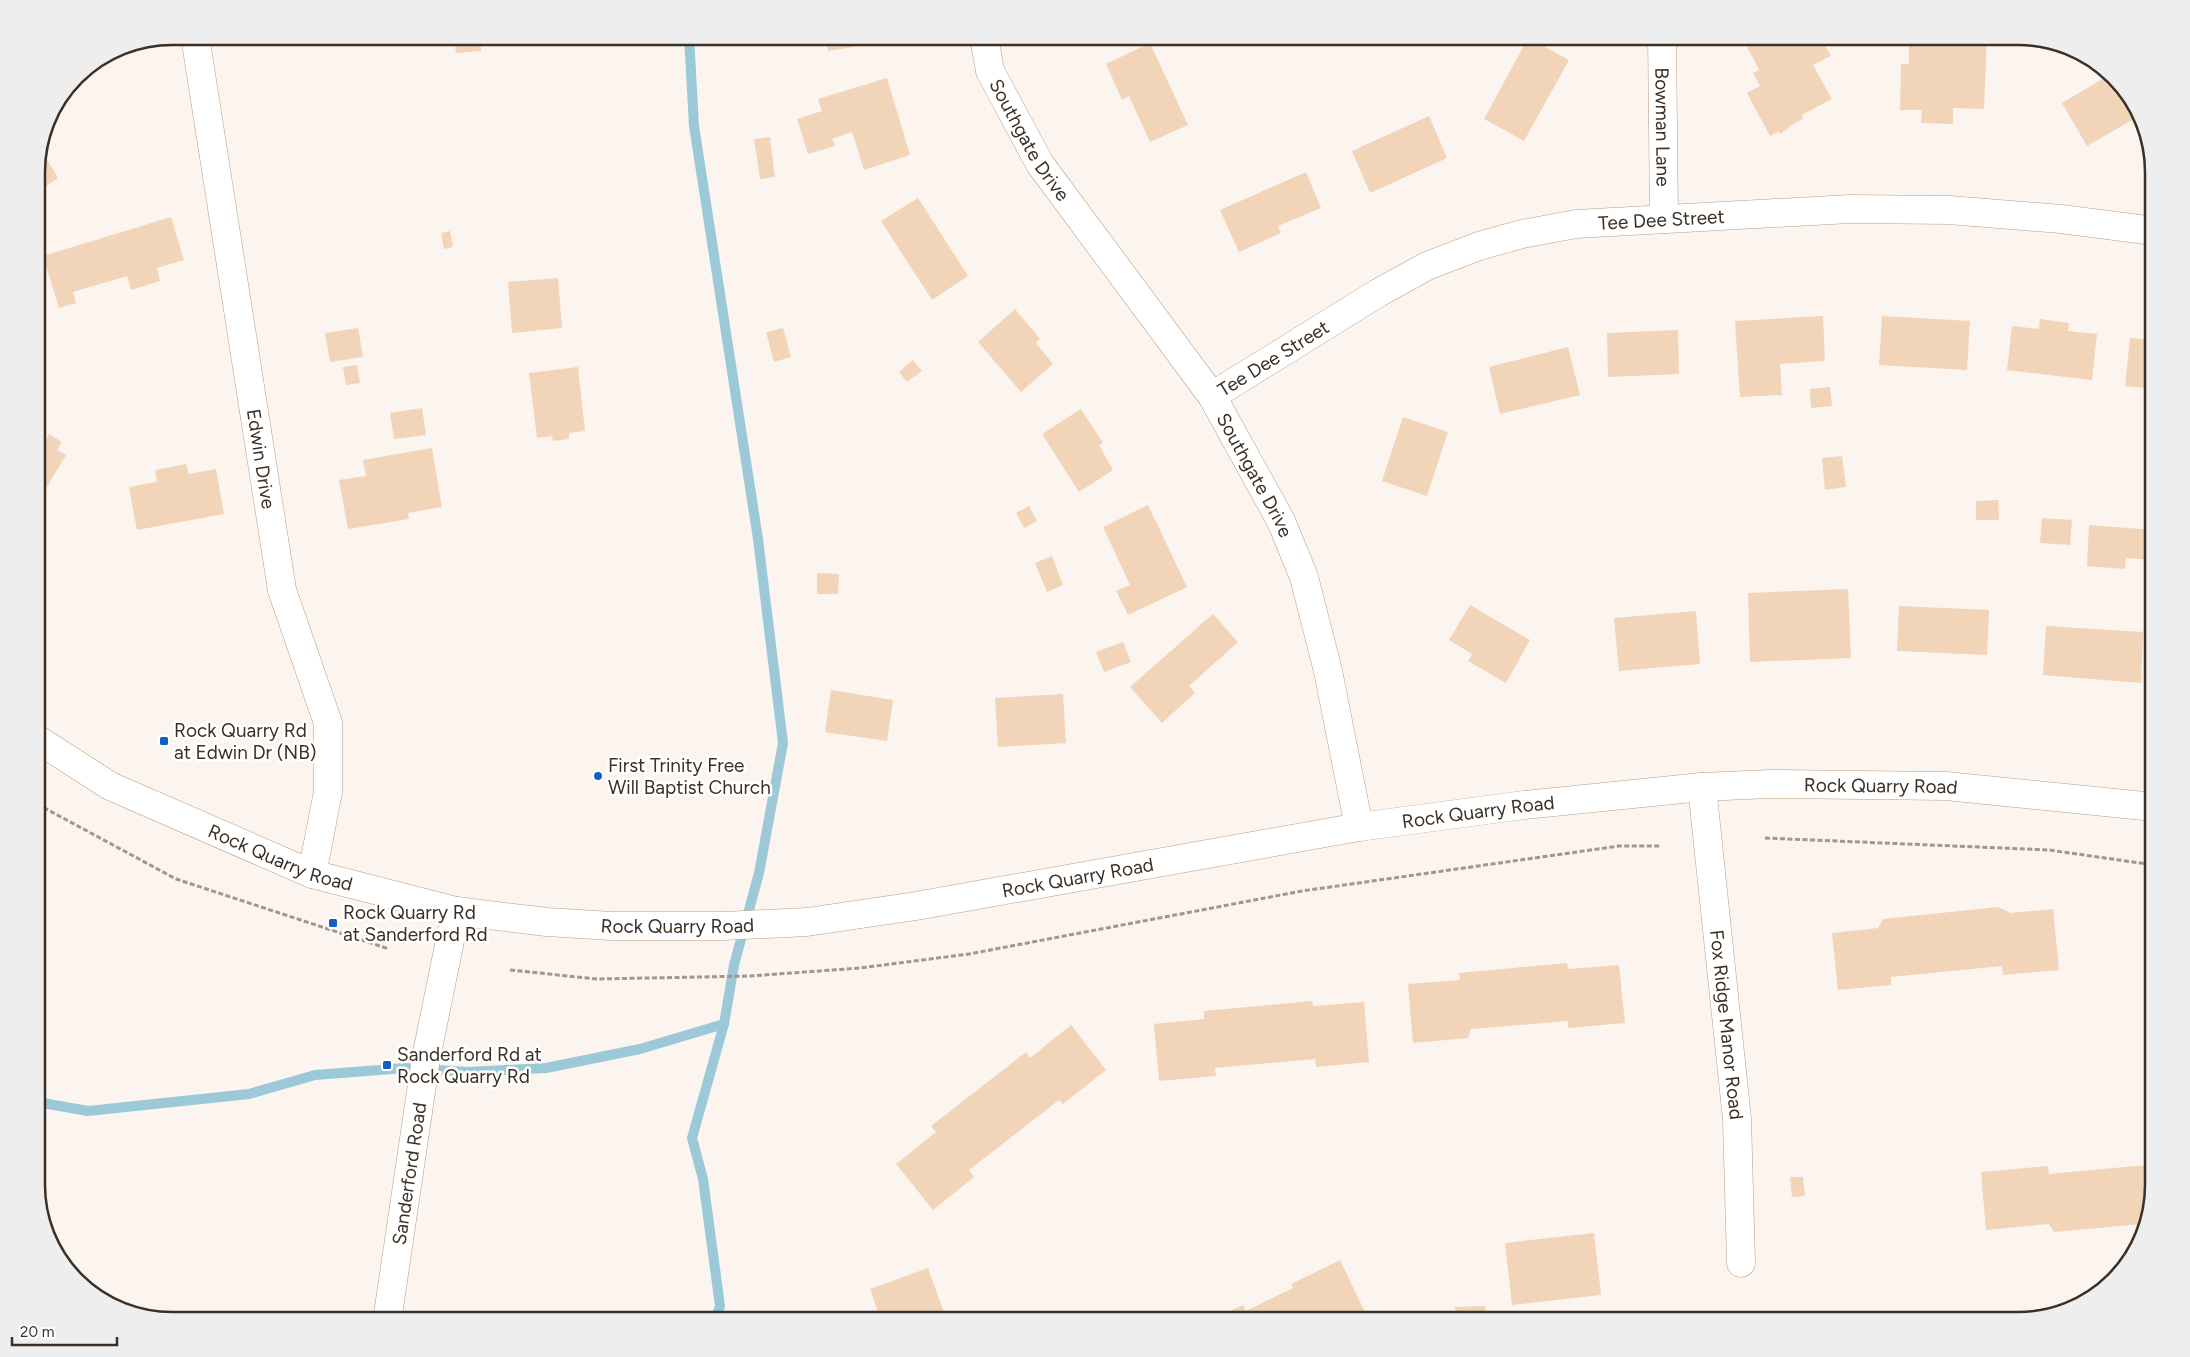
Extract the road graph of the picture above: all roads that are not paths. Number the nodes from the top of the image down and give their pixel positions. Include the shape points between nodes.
1 (196, 45) edge
2 (986, 45) edge
3 (1662, 45) edge
4 (1664, 219) junction
5 (2145, 230) edge
6 (1212, 396) junction
7 (45, 745) edge
8 (1702, 787) junction
9 (2145, 806) edge
10 (1359, 828) junction
11 (312, 874) junction
12 (456, 911) junction
13 (1740, 1263) dead end
14 (388, 1312) edge

1 - 11 street, Edwin Drive via 282,590 328,723 328,792
2 - 6 street, Southgate Drive via 990,71 1040,164
3 - 4 street, Bowman Lane
4 - 5 street, Tee Dee Street via 1850,209 1950,210
4 - 6 street, Tee Dee Street via 1576,224 1522,234 1427,266
6 - 10 street, Southgate Drive via 1282,521 1304,577 1328,671
7 - 11 street, Rock Quarry Road via 110,786
8 - 9 street, Rock Quarry Road via 1770,784 1946,786
8 - 10 street, Rock Quarry Road via 1524,804
8 - 13 street, Fox Ridge Manor Road via 1737,1119
10 - 12 street, Rock Quarry Road via 916,906 807,922 611,926
11 - 12 street, Rock Quarry Road
12 - 14 street, Sanderford Road via 426,1058

